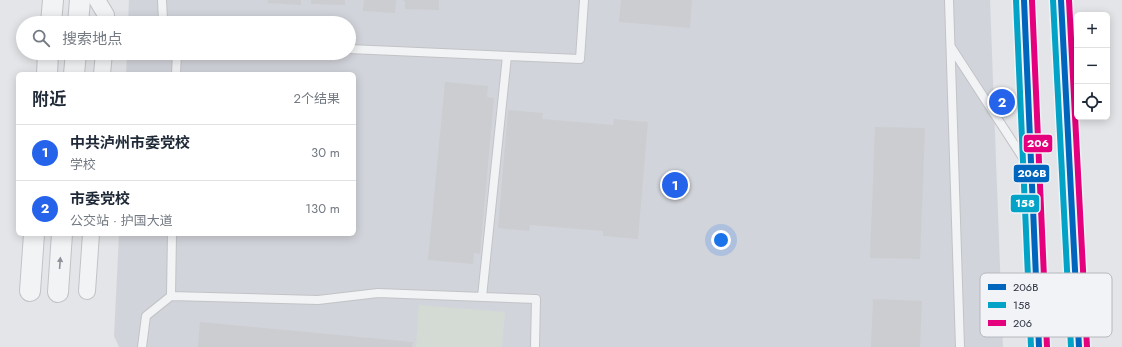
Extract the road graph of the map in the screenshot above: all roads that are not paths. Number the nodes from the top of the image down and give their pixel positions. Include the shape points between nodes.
1 (53, 0) edge
2 (80, 0) edge
3 (98, 0) edge
4 (162, 0) edge
5 (584, 0) edge
6 (949, 0) edge
7 (1024, 0) edge
8 (1061, 0) edge
9 (52, 16) edge
10 (79, 16) edge
11 (106, 16) edge
12 (163, 16) edge
13 (950, 47) junction
14 (356, 49) edge
15 (507, 56) junction
16 (48, 60) edge
17 (75, 60) edge
18 (103, 60) edge
19 (177, 60) edge
20 (47, 72) edge
21 (74, 72) edge
22 (102, 72) edge
23 (176, 72) edge
24 (1031, 170) junction
25 (34, 236) edge
26 (62, 236) edge
27 (91, 236) edge
28 (172, 236) edge
29 (1036, 273) edge
30 (1075, 273) edge
31 (30, 291) dead end
32 (87, 291) dead end
33 (58, 292) dead end
34 (171, 296) junction
35 (482, 297) junction
36 (1039, 337) edge
37 (1078, 337) edge
38 (142, 347) edge
39 (535, 347) edge
40 (960, 347) edge
41 (1040, 347) edge
42 (1079, 347) edge

1 - 9 street
2 - 10 street
3 - 11 street
4 - 12 lane
5 - 15 lane via 580,59
6 - 13 lane
7 - 24 main road
8 - 30 main road
13 - 24 lane
13 - 40 lane
14 - 15 lane
15 - 35 lane
16 - 20 street
17 - 21 street
18 - 22 street
19 - 23 lane
24 - 29 main road
25 - 31 street
33 -> 26 street
27 - 32 street
28 - 34 lane
34 - 35 lane via 318,300 378,294
34 - 38 lane via 146,316
35 - 39 lane via 536,300
36 - 41 main road
37 - 42 main road

